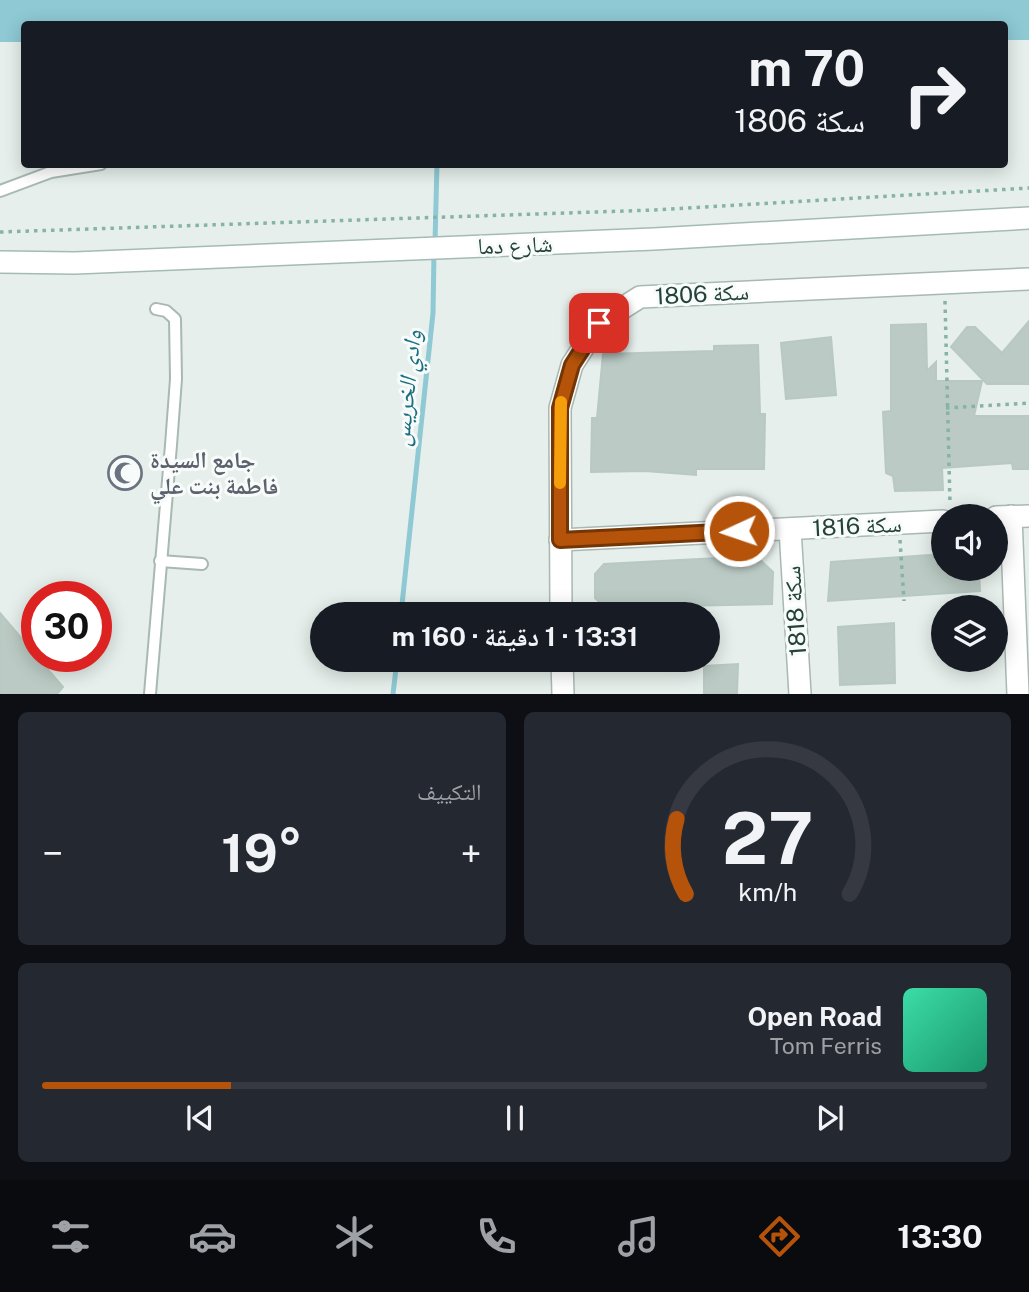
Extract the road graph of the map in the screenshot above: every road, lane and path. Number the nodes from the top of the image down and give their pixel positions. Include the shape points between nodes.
1 (76, 168) edge
2 (1029, 188) edge
3 (0, 191) edge
4 (1029, 218) edge
5 (0, 232) edge
6 (0, 262) edge
7 (1029, 279) edge
8 (944, 282) junction
9 (156, 309) dead end
10 (1029, 403) edge
11 (946, 408) junction
12 (950, 504) edge
13 (1012, 516) edge
14 (931, 522) edge
15 (899, 524) junction
16 (790, 529) junction
17 (560, 540) junction
18 (160, 561) junction
19 (202, 564) dead end
20 (904, 601) dead end
21 (561, 602) edge
22 (562, 672) edge
23 (150, 694) edge
24 (563, 694) edge
25 (800, 694) edge
26 (1017, 694) edge

1 - 3 lane
2 - 5 path via 655,210
4 - 6 street, شارع دما via 654,239 75,263
7 - 8 street, سكة 1806
8 - 11 path
8 - 17 street, سكة 1806 via 640,297 599,323 572,365 560,408
9 - 18 lane via 175,319 176,328
10 - 11 path
11 - 12 path
13 - 26 street
14 - 15 street, سكة 1816
15 - 16 street, سكة 1816
15 - 20 path
16 - 17 street, سكة 1816
16 - 25 street, سكة 1818
17 - 21 street, سكة 1806
18 - 19 lane
18 - 23 lane
22 - 24 street

